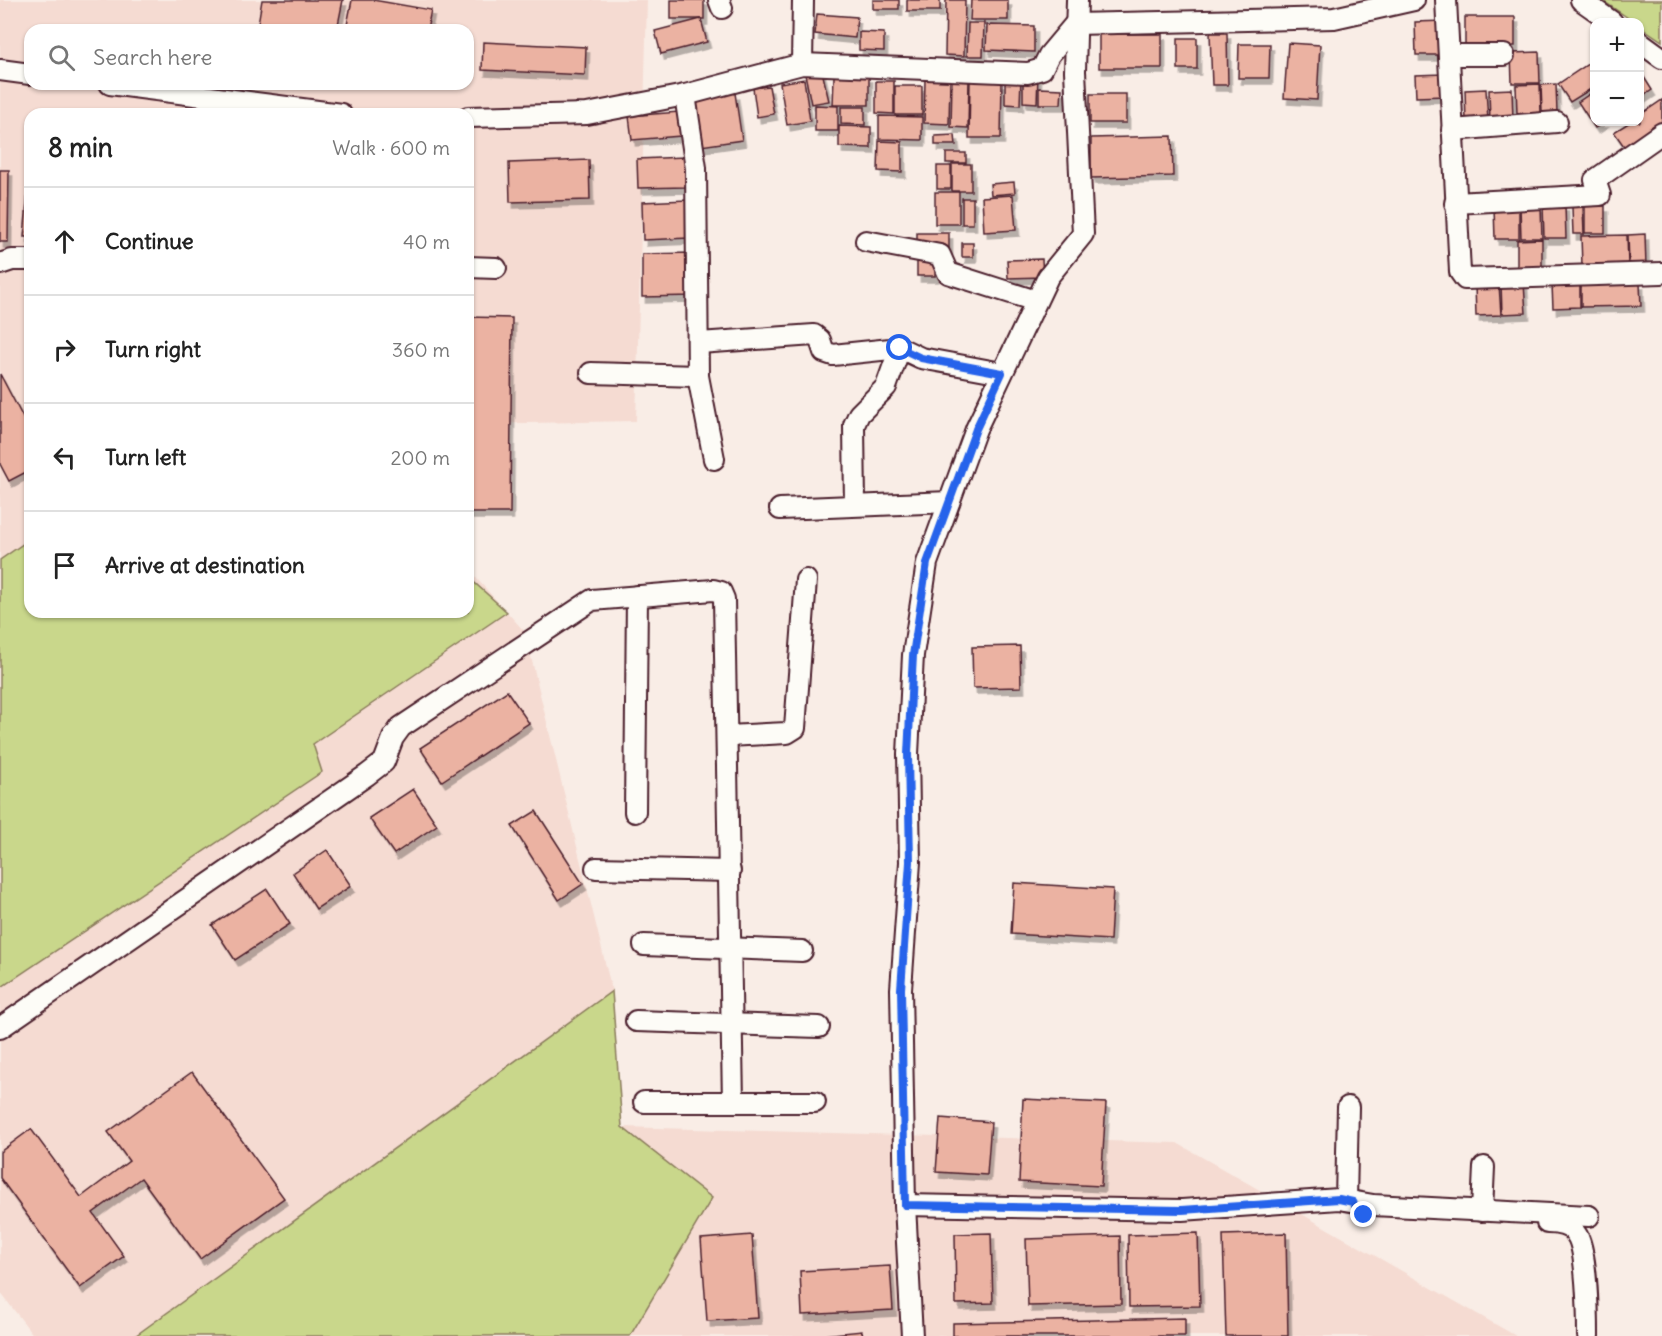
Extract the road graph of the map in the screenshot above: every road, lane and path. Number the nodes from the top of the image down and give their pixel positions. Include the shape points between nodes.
1 (803, 0) edge
2 (1077, 0) edge
3 (1414, 0) edge
4 (1446, 0) edge
5 (1581, 0) edge
6 (1606, 18) edge
7 (1075, 24) junction
8 (1644, 45) edge
9 (1504, 55) dead end
10 (1449, 56) junction
11 (1662, 58) edge
12 (802, 64) junction
13 (0, 70) edge
14 (24, 73) edge
15 (156, 90) edge
16 (685, 95) junction
17 (295, 108) edge
18 (474, 117) edge
19 (1557, 122) dead end
20 (1452, 130) junction
21 (1662, 134) edge
22 (1455, 203) junction
23 (866, 242) dead end
24 (24, 260) edge
25 (0, 264) edge
26 (474, 267) edge
27 (496, 268) dead end
28 (1662, 273) edge
29 (1036, 301) junction
30 (699, 343) junction
31 (900, 348) junction
32 (591, 373) dead end
33 (1002, 373) junction
34 (698, 375) junction
35 (714, 459) dead end
36 (950, 502) junction
37 (855, 505) junction
38 (780, 509) dead end
39 (806, 580) dead end
40 (637, 596) junction
41 (728, 736) junction
42 (635, 812) dead end
43 (596, 868) dead end
44 (730, 871) junction
45 (644, 945) dead end
46 (731, 949) junction
47 (802, 951) dead end
48 (636, 1021) dead end
49 (732, 1024) junction
50 (819, 1027) dead end
51 (0, 1028) edge
52 (644, 1102) dead end
53 (733, 1102) junction
54 (814, 1102) dead end
55 (1348, 1107) dead end
56 (1484, 1167) dead end
57 (1349, 1201) junction
58 (905, 1205) junction
59 (1482, 1210) junction
60 (1589, 1216) dead end
61 (912, 1336) edge
62 (1588, 1336) edge

1 - 12 street
2 - 7 street
3 - 7 street via 1334,18
4 - 10 street
5 - 6 street
7 - 12 street via 1042,69 1028,73
7 - 29 street via 1083,234 1048,277
8 - 11 street
9 - 10 street
10 - 20 street
12 - 16 street
13 - 14 street
15 - 17 street
16 - 18 street via 587,114
16 - 30 street via 696,168
19 - 20 street
20 - 22 street
21 - 22 street via 1595,180 1600,195
22 - 28 street via 1460,272 1465,279
23 - 29 street via 940,255 948,273
24 - 25 street
26 - 27 street
29 - 33 street
30 - 31 street via 814,335 824,351 833,355
30 - 34 street
31 - 33 street via 921,358
31 - 37 street via 885,387 859,414 854,425
32 - 34 street
33 - 36 street via 976,429
34 - 35 street
36 - 37 street
36 - 58 street via 927,563 913,655 908,754 910,862 901,989
37 - 38 street
39 - 41 street via 795,728 787,733
40 - 41 street via 721,592
40 - 42 street
40 - 51 street via 592,600 401,727 384,762 367,775
41 - 44 street
43 - 44 street
44 - 46 street
45 - 46 street
46 - 47 street
46 - 49 street
48 - 49 street
49 - 50 street
49 - 53 street
52 - 53 street
53 - 54 street
55 - 57 street
56 - 59 street
57 - 58 street via 1182,1210
57 - 59 street
57 - 62 street via 1364,1215 1556,1223 1569,1227 1582,1248
58 - 61 street
59 - 60 street

